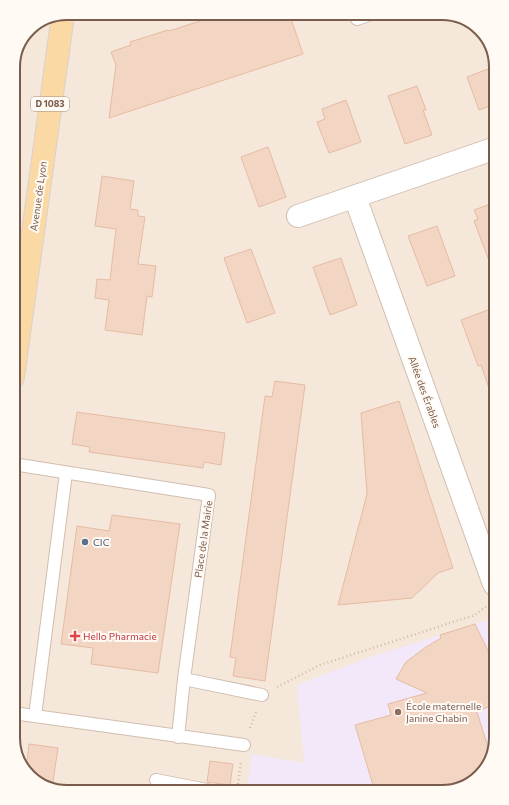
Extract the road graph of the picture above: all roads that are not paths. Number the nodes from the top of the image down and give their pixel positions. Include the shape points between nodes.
1 (62, 21) edge
2 (489, 150) edge
3 (354, 197) junction
4 (298, 216) dead end
5 (20, 326) edge
6 (20, 465) edge
7 (66, 473) junction
8 (489, 570) edge
9 (184, 679) junction
10 (262, 695) road end
11 (20, 714) edge
12 (35, 716) junction
13 (178, 737) junction
14 (244, 745) dead end
15 (156, 780) dead end
16 (181, 785) edge

1 - 5 main road, Avenue de Lyon / D 1083
2 - 3 street
3 - 4 street
3 - 8 street, Allée des Érables
6 - 7 lane, Place de la Mairie
7 - 9 lane, Place de la Mairie via 209,495
7 - 12 lane
9 - 10 lane
9 - 13 lane, Place de la Mairie
11 - 12 lane
12 - 13 lane
13 - 14 lane
15 - 16 lane

